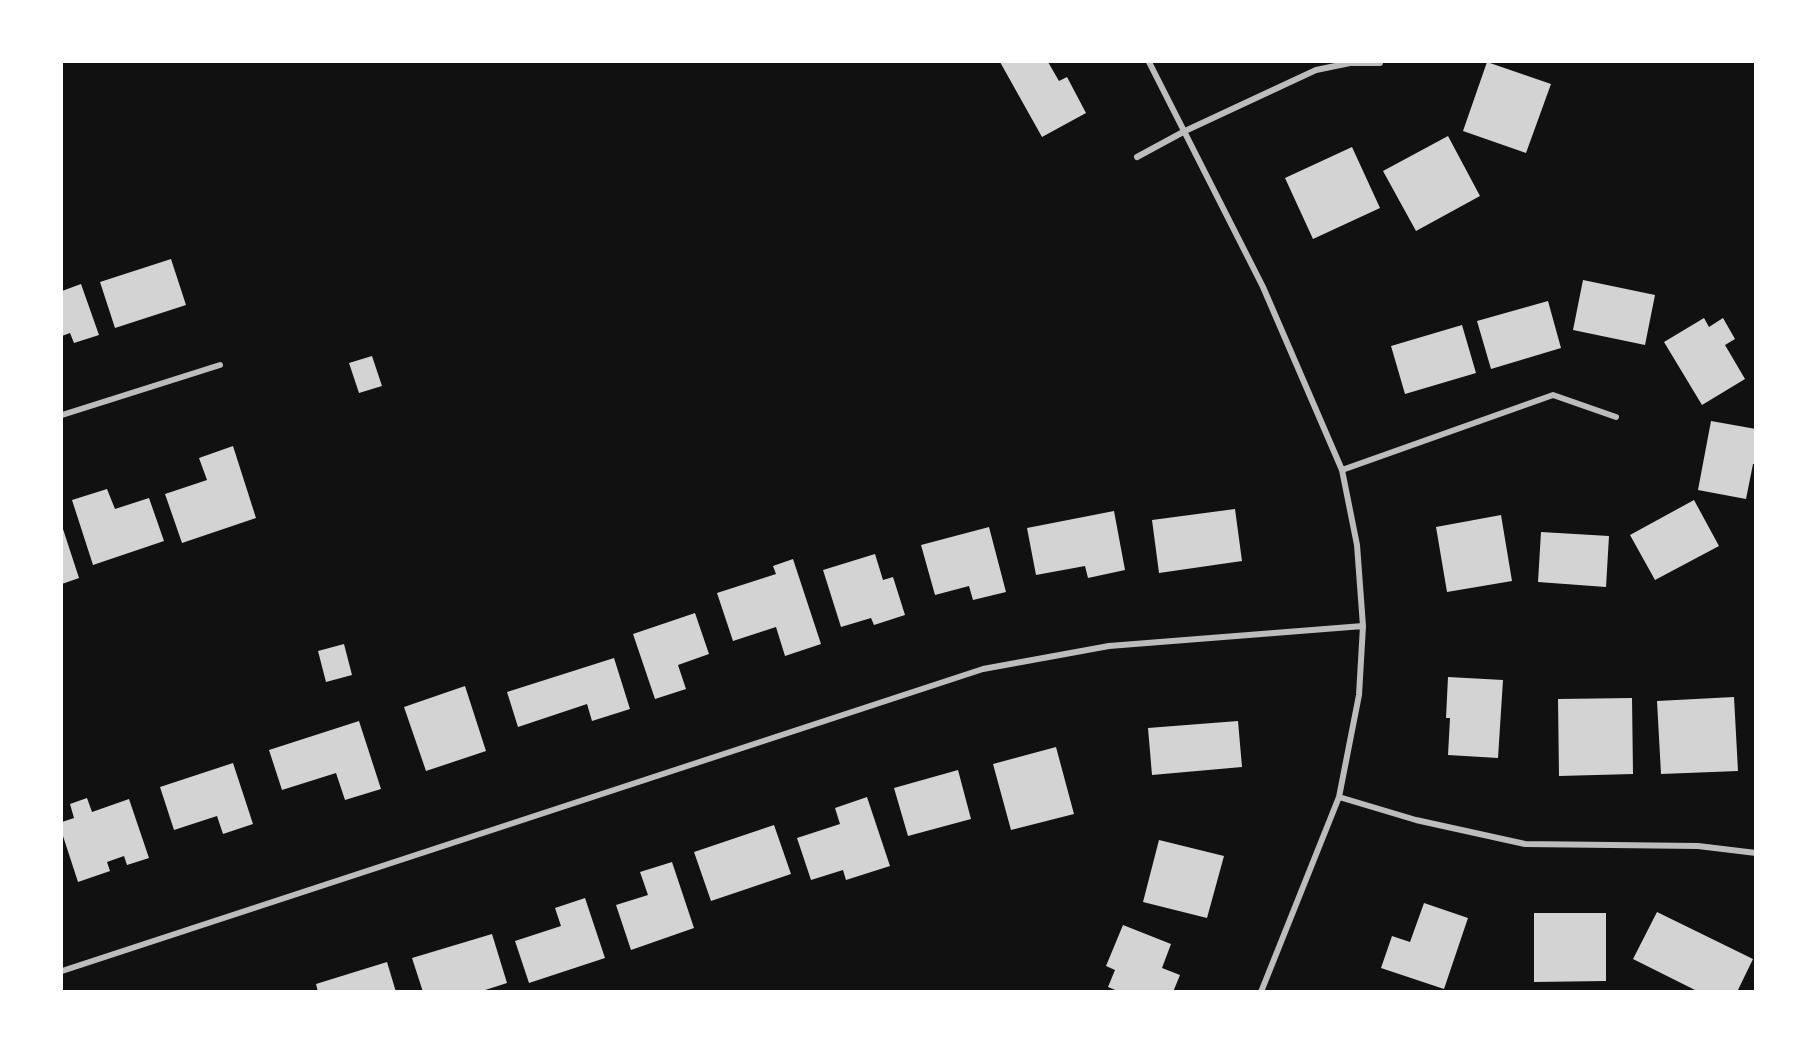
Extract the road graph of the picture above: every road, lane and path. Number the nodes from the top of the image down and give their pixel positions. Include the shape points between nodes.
1 (1149, 62) edge
2 (1380, 63) edge
3 (1185, 131) junction
4 (1137, 157) dead end
5 (220, 365) dead end
6 (62, 416) edge
7 (1616, 417) dead end
8 (1342, 470) junction
9 (1363, 626) junction
10 (1339, 797) junction
11 (1755, 853) edge
12 (62, 971) edge
13 (1261, 992) edge

1 - 3 street
2 - 3 street via 1350,63 1316,70
3 - 4 street
3 - 8 street via 1263,287
5 - 6 street
7 - 8 street via 1553,395
8 - 9 street via 1357,545
9 - 10 street via 1359,695
9 - 12 street via 1109,646 983,669
10 - 11 street via 1416,820 1525,844 1698,846
10 - 13 street

